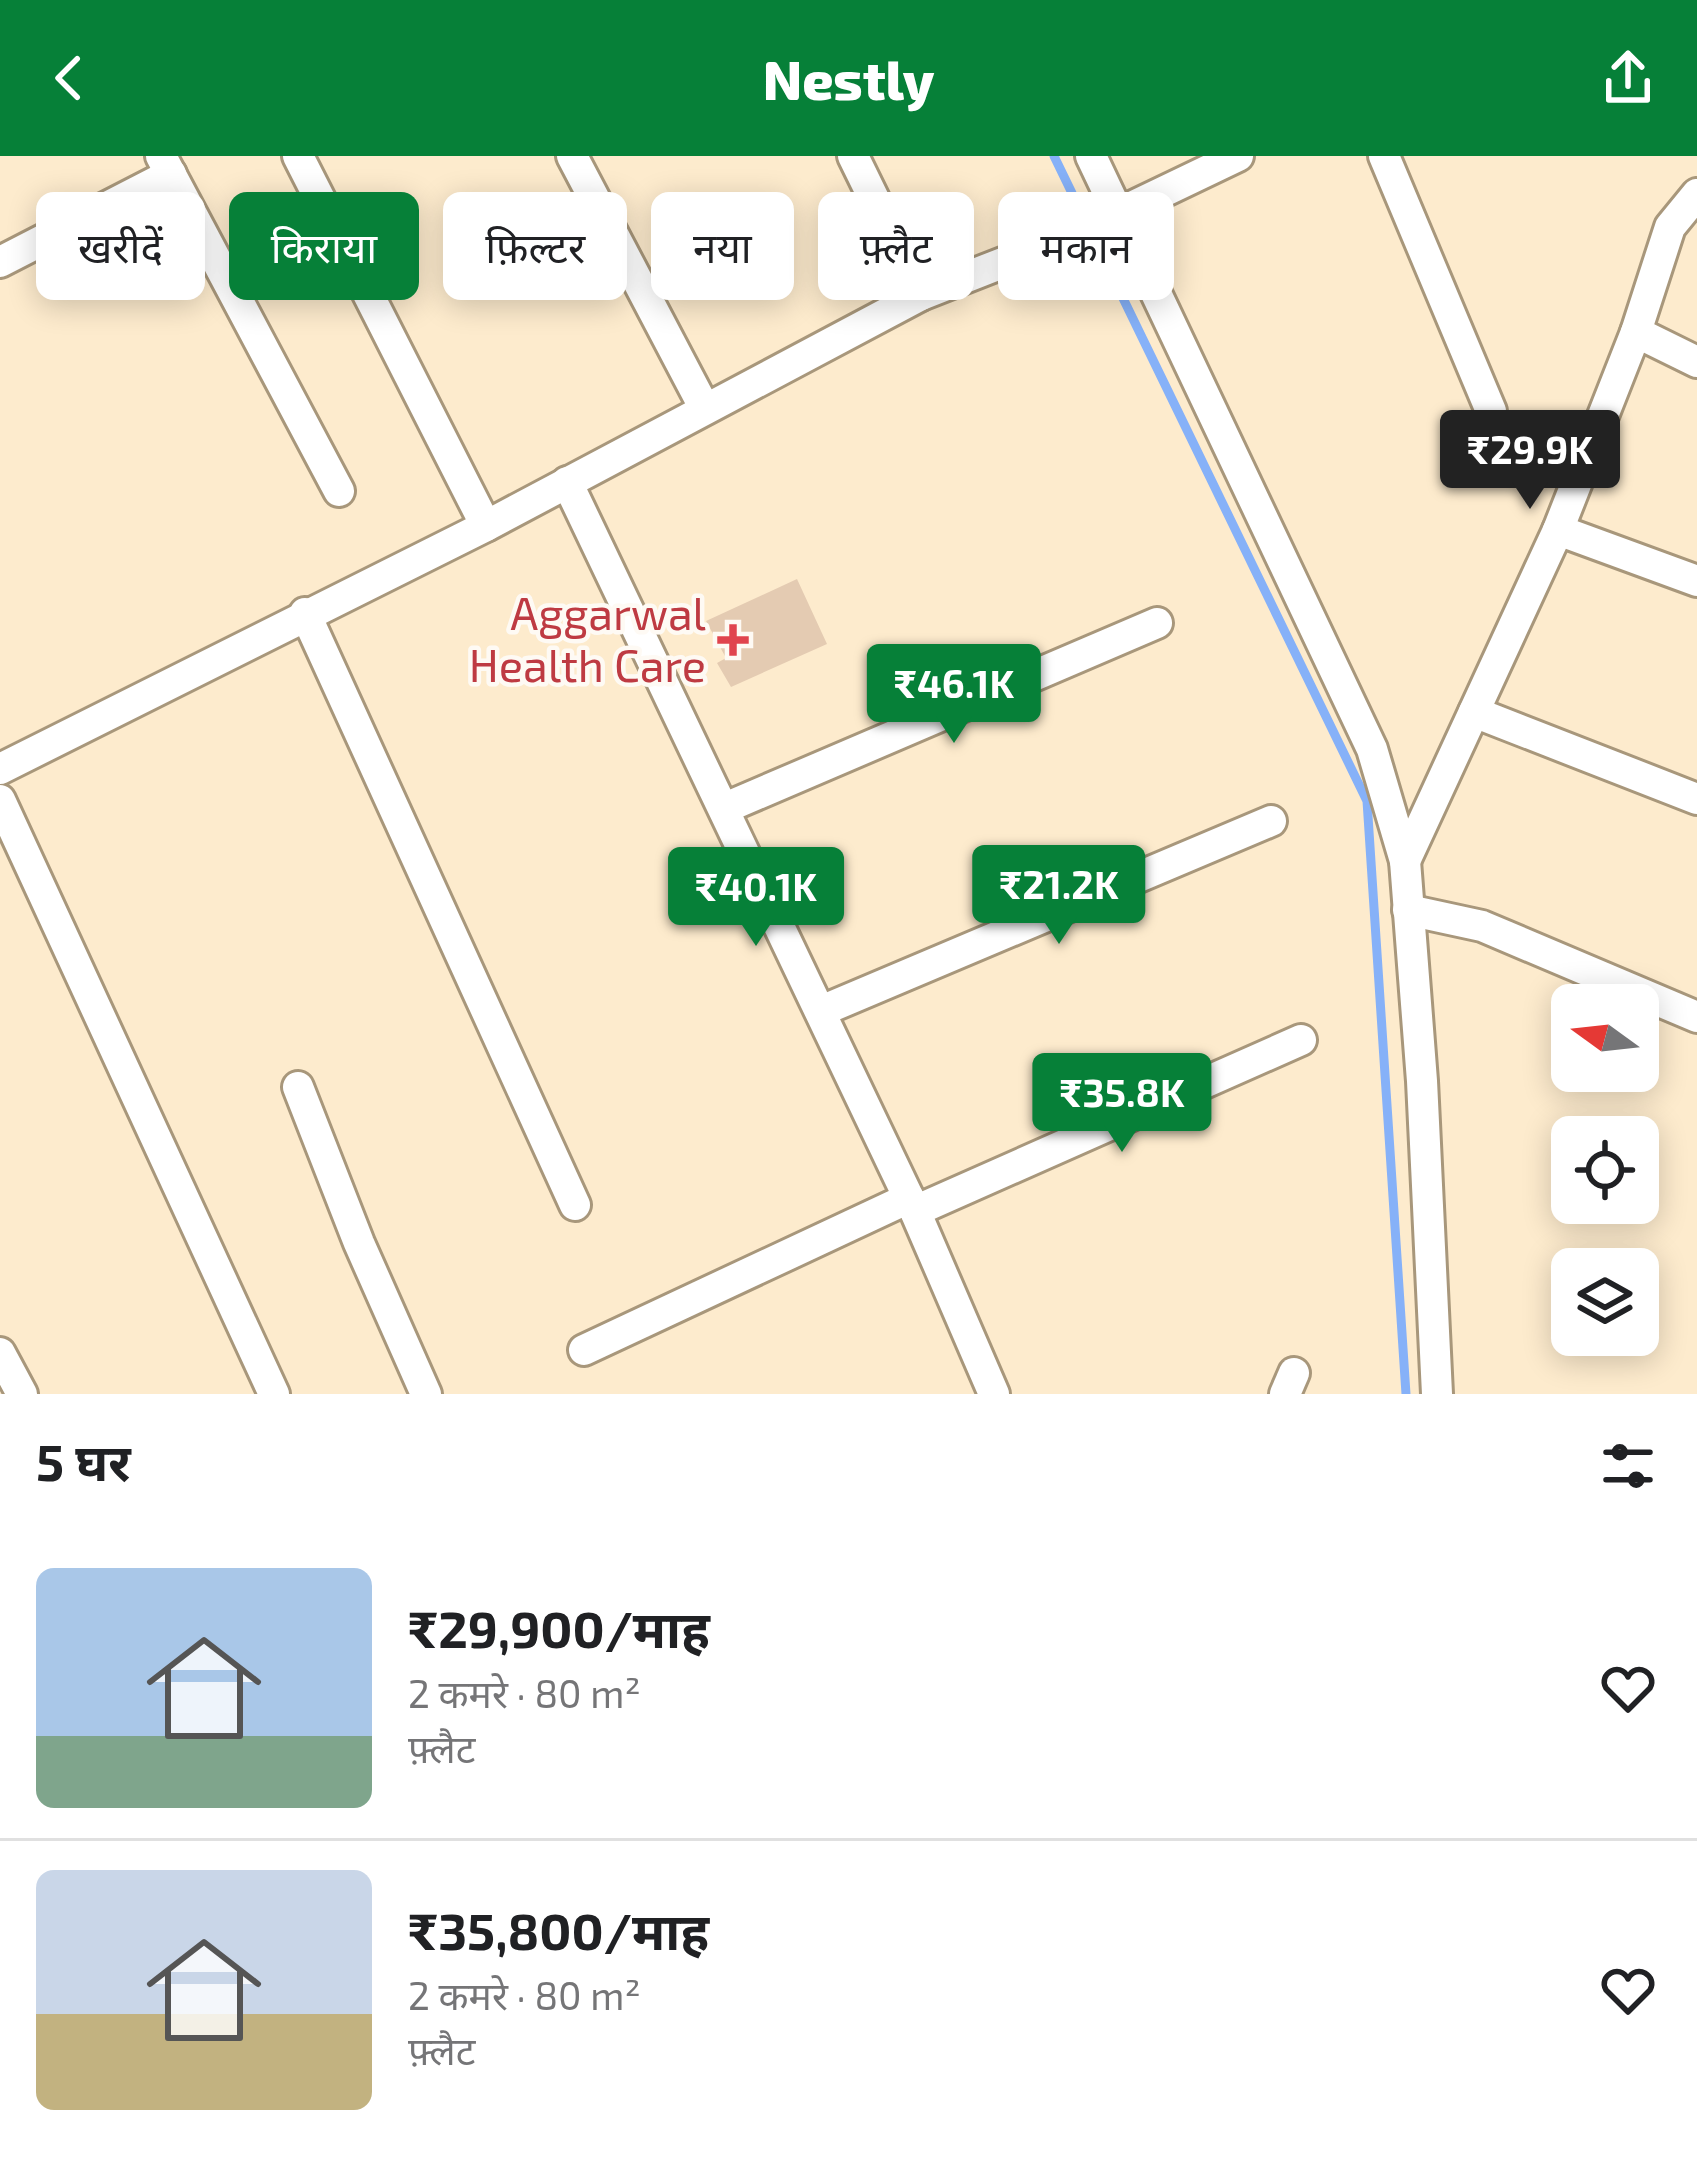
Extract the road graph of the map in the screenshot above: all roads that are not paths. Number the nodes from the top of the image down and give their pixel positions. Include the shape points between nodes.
1 (298, 156) edge
2 (572, 156) edge
3 (853, 156) edge
4 (1091, 156) edge
5 (1238, 156) edge
6 (1384, 156) edge
7 (166, 165) edge
8 (871, 192) edge
9 (1101, 192) edge
10 (1159, 192) edge
11 (1693, 205) edge
12 (0, 262) edge
13 (912, 300) edge
14 (1150, 300) edge
15 (1636, 332) junction
16 (1697, 362) edge
17 (705, 409) junction
18 (1490, 411) dead end
19 (566, 482) junction
20 (339, 491) dead end
21 (486, 526) junction
22 (1558, 530) junction
23 (1697, 581) edge
24 (305, 613) junction
25 (1157, 623) dead end
26 (1474, 712) junction
27 (0, 769) edge
28 (1697, 799) edge
29 (0, 800) edge
30 (725, 808) junction
31 (1271, 821) dead end
32 (1405, 861) junction
33 (1408, 910) junction
34 (821, 1011) junction
35 (1697, 1017) edge
36 (1301, 1040) dead end
37 (298, 1087) dead end
38 (912, 1204) junction
39 (574, 1205) dead end
40 (584, 1350) dead end
41 (0, 1353) edge
42 (22, 1394) edge
43 (274, 1394) edge
44 (426, 1394) edge
45 (994, 1394) edge
46 (1438, 1394) edge

1 - 21 street
2 - 17 street
3 - 8 street
4 - 9 street
5 - 10 street
6 - 18 street
7 - 12 street
7 - 20 street
11 - 15 street via 1662,244
13 - 17 street
14 - 32 street via 1372,749
15 - 16 street
15 - 22 street
17 - 19 street
19 - 21 street
19 - 30 street
21 - 24 street
22 - 23 street
22 - 26 street
24 - 27 street
24 - 39 street
25 - 30 street
26 - 28 street
26 - 32 street
29 - 43 street
30 - 34 street
31 - 34 street
32 - 33 street
33 - 35 street via 1482,926
33 - 46 street
34 - 38 street
36 - 38 street
37 - 44 street
38 - 40 street
38 - 45 street
41 - 42 street

